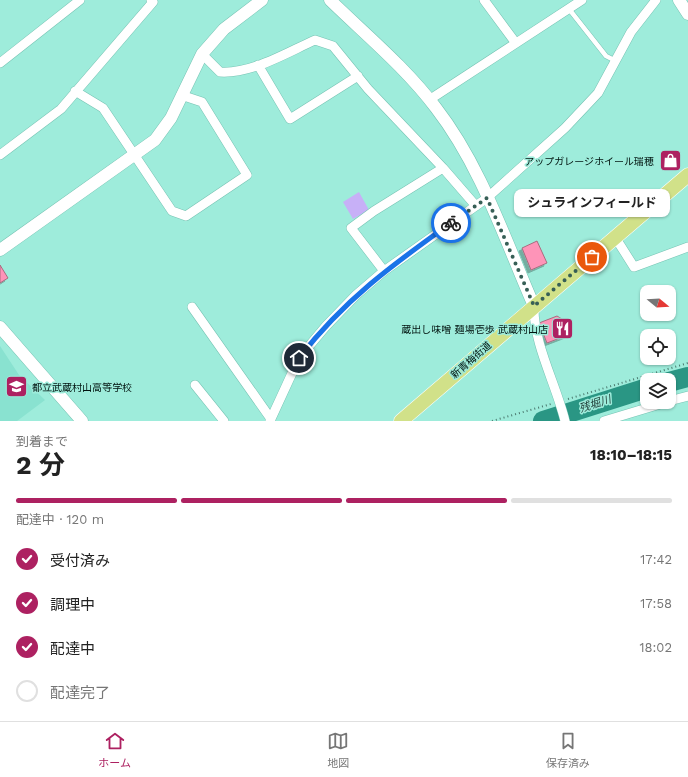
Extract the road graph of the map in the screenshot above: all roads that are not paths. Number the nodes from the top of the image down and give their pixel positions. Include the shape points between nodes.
1 (80, 0) edge
2 (151, 0) edge
3 (262, 0) edge
4 (330, 0) edge
5 (484, 0) edge
6 (656, 0) edge
7 (679, 0) edge
8 (575, 3) edge
9 (688, 14) edge
10 (515, 42) junction
11 (202, 54) junction
12 (614, 60) junction
13 (0, 63) edge
14 (258, 65) junction
15 (358, 76) junction
16 (75, 91) junction
17 (181, 95) junction
18 (429, 100) junction
19 (135, 154) junction
20 (0, 155) edge
21 (443, 168) junction
22 (688, 174) edge
23 (487, 198) junction
24 (476, 206) junction
25 (615, 238) junction
26 (688, 246) edge
27 (0, 250) edge
28 (384, 271) junction
29 (534, 306) junction
30 (192, 307) dead end
31 (0, 327) edge
32 (195, 385) dead end
33 (688, 396) edge
34 (676, 400) edge
35 (644, 409) edge
36 (271, 420) edge
37 (82, 421) edge
38 (224, 421) edge
39 (401, 421) edge
40 (565, 421) edge
41 (604, 421) edge

1 - 13 street
2 - 16 street via 153,2
3 - 11 street via 224,29
4 - 18 street
5 - 10 street
6 - 12 street via 630,32
7 - 9 street
8 - 10 street
8 - 12 lane via 606,56
10 - 18 street
11 - 14 street via 220,72 234,73
11 - 17 street
12 - 23 street via 598,93 571,123
14 - 15 street via 315,40 333,46
14 - 15 street via 290,119
15 - 21 street
16 - 19 street via 103,108
16 - 20 street via 61,109
17 - 19 street via 171,118 155,140
17 - 19 street via 202,102 247,175 186,216 172,211
18 - 23 street via 461,145
19 - 27 street
21 - 24 street
21 - 28 street via 351,228
22 - 25 main road, 新青梅街道
23 - 24 street
23 - 29 street
24 - 28 street
25 - 26 street via 634,267
25 - 29 main road, 新青梅街道
28 - 36 street via 356,295 299,358
29 - 39 main road, 新青梅街道
29 - 40 street via 533,323
30 - 36 street
31 - 37 street
32 - 38 street
33 - 34 street
35 - 41 street

